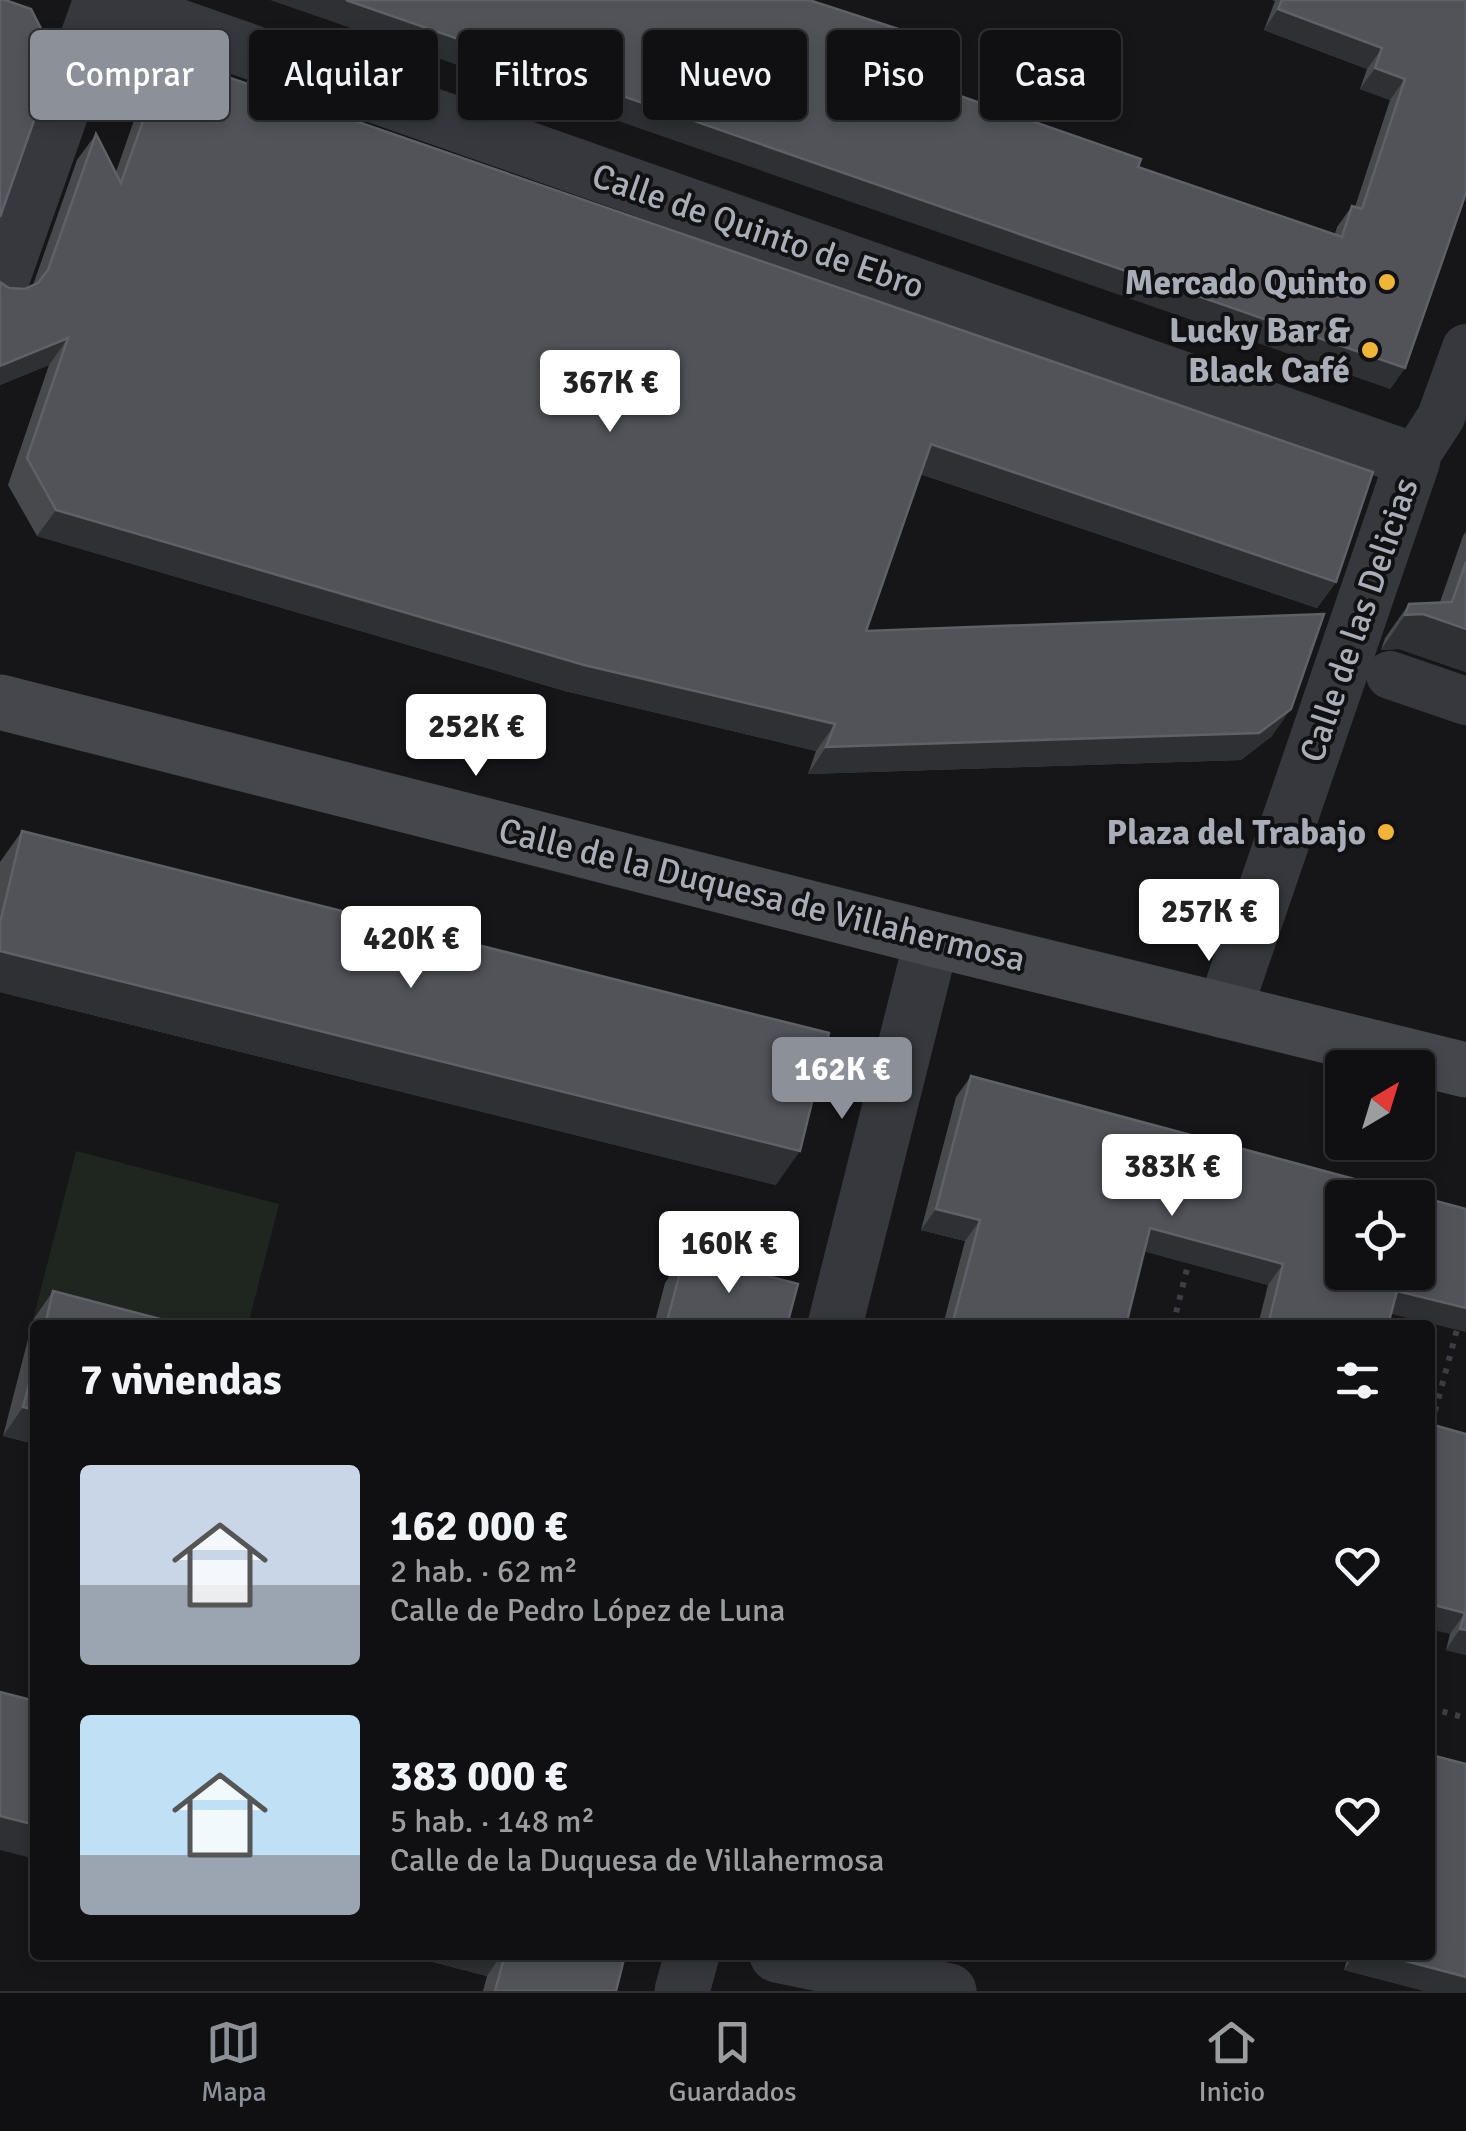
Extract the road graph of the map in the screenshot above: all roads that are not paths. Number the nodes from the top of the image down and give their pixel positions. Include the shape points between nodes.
1 (102, 0) edge
2 (0, 285) edge
3 (1466, 348) edge
4 (1413, 460) junction
5 (1390, 675) dead end
6 (1466, 701) edge
7 (0, 702) edge
8 (932, 939) junction
9 (1224, 1012) junction
10 (1466, 1070) edge
11 (836, 1320) edge
12 (691, 1960) edge
13 (801, 1960) edge
14 (682, 1991) edge
15 (949, 1991) edge

1 - 2 street
1 - 4 street, Calle de Quinto de Ebro
3 - 4 street, Calle de las Delicias via 1441,417
4 - 9 street, Calle de las Delicias
5 - 6 street
7 - 8 main road, Calle de la Duquesa de Villahermosa
8 - 9 main road, Calle de la Duquesa de Villahermosa
8 - 11 street
9 - 10 main road, Calle de la Duquesa de Villahermosa
12 - 14 street
13 - 15 street

